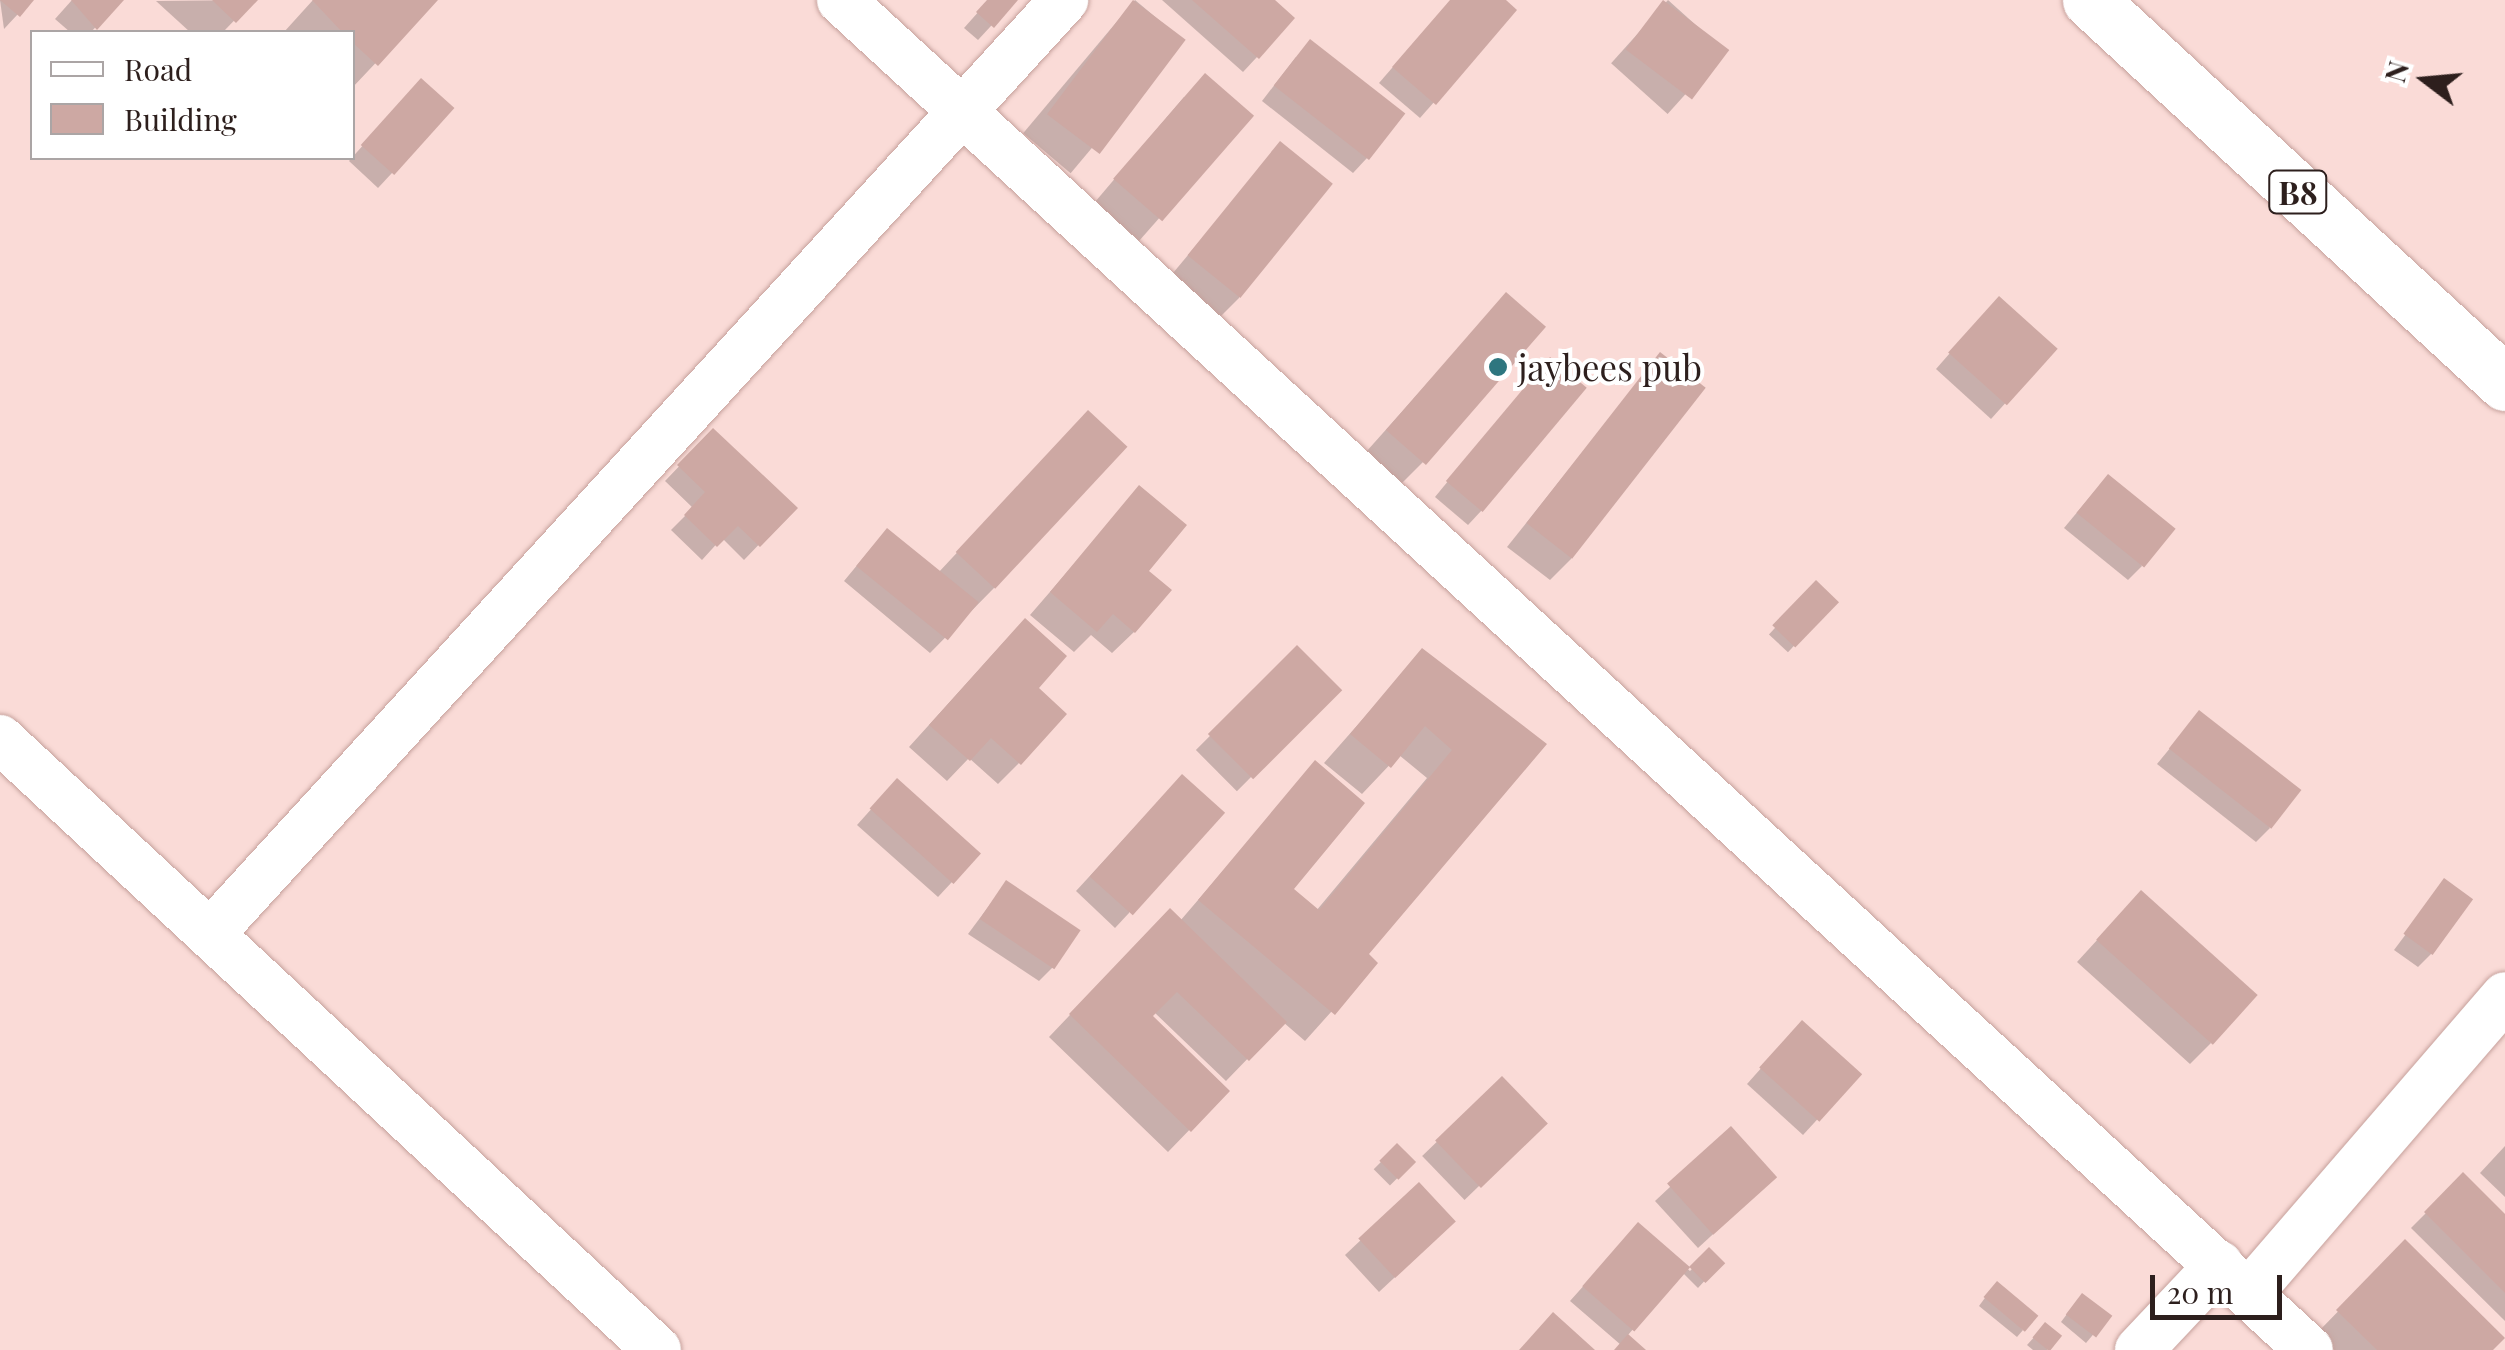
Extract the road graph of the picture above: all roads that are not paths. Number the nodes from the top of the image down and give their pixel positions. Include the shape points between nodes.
1 (841, 0) edge
2 (1064, 0) edge
3 (2090, 0) edge
4 (960, 111) junction
5 (2505, 383) edge
6 (0, 739) edge
7 (210, 934) junction
8 (2505, 996) edge
9 (2234, 1279) junction
10 (657, 1350) edge
11 (2139, 1350) edge
12 (2309, 1350) edge

1 - 4 street
2 - 4 street
3 - 5 highway, B8
4 - 7 street
4 - 9 street
6 - 7 street
7 - 10 street
8 - 9 street
9 - 11 street
9 - 12 street

